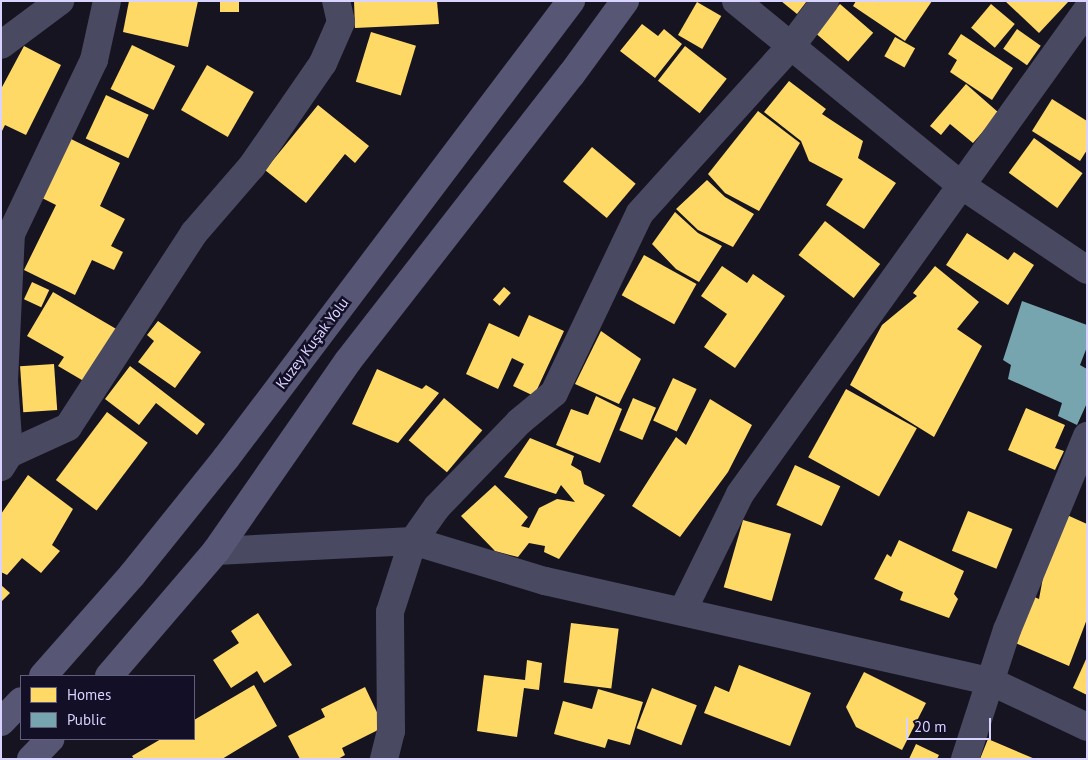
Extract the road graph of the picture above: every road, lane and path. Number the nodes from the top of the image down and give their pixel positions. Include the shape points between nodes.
1 (60, 1) edge
2 (108, 1) edge
3 (336, 1) edge
4 (571, 1) edge
5 (624, 1) edge
6 (736, 1) edge
7 (826, 1) edge
8 (1087, 10) edge
9 (1, 45) edge
10 (792, 45) junction
11 (961, 185) junction
12 (1087, 270) edge
13 (2, 382) edge
14 (1087, 436) edge
15 (5, 460) edge
16 (413, 541) junction
17 (216, 552) junction
18 (683, 610) junction
19 (44, 675) edge
20 (110, 675) edge
21 (992, 682) junction
22 (20, 702) edge
23 (1, 722) edge
24 (1087, 727) edge
25 (49, 740) edge
26 (30, 759) edge
27 (384, 759) edge
28 (965, 759) edge

1 - 9 street
2 - 13 street via 94,60 11,234
3 - 15 street via 340,22 323,63 252,166 194,233 68,427
4 - 19 main road, Kuzey Kuşak Yolu via 226,458 132,576
5 - 17 main road via 572,75 348,362
6 - 10 street
7 - 10 street
8 - 11 street
10 - 11 street
10 - 16 street via 640,213 554,393 519,422 443,500
11 - 12 street
11 - 18 street via 740,494
13 - 15 street
14 - 21 street via 1007,630
16 - 17 street
16 - 18 street via 545,581
16 - 27 street via 390,612 391,730
17 - 20 main road
18 - 21 street
21 - 24 street
21 - 28 street
22 - 23 main road
25 - 26 main road

